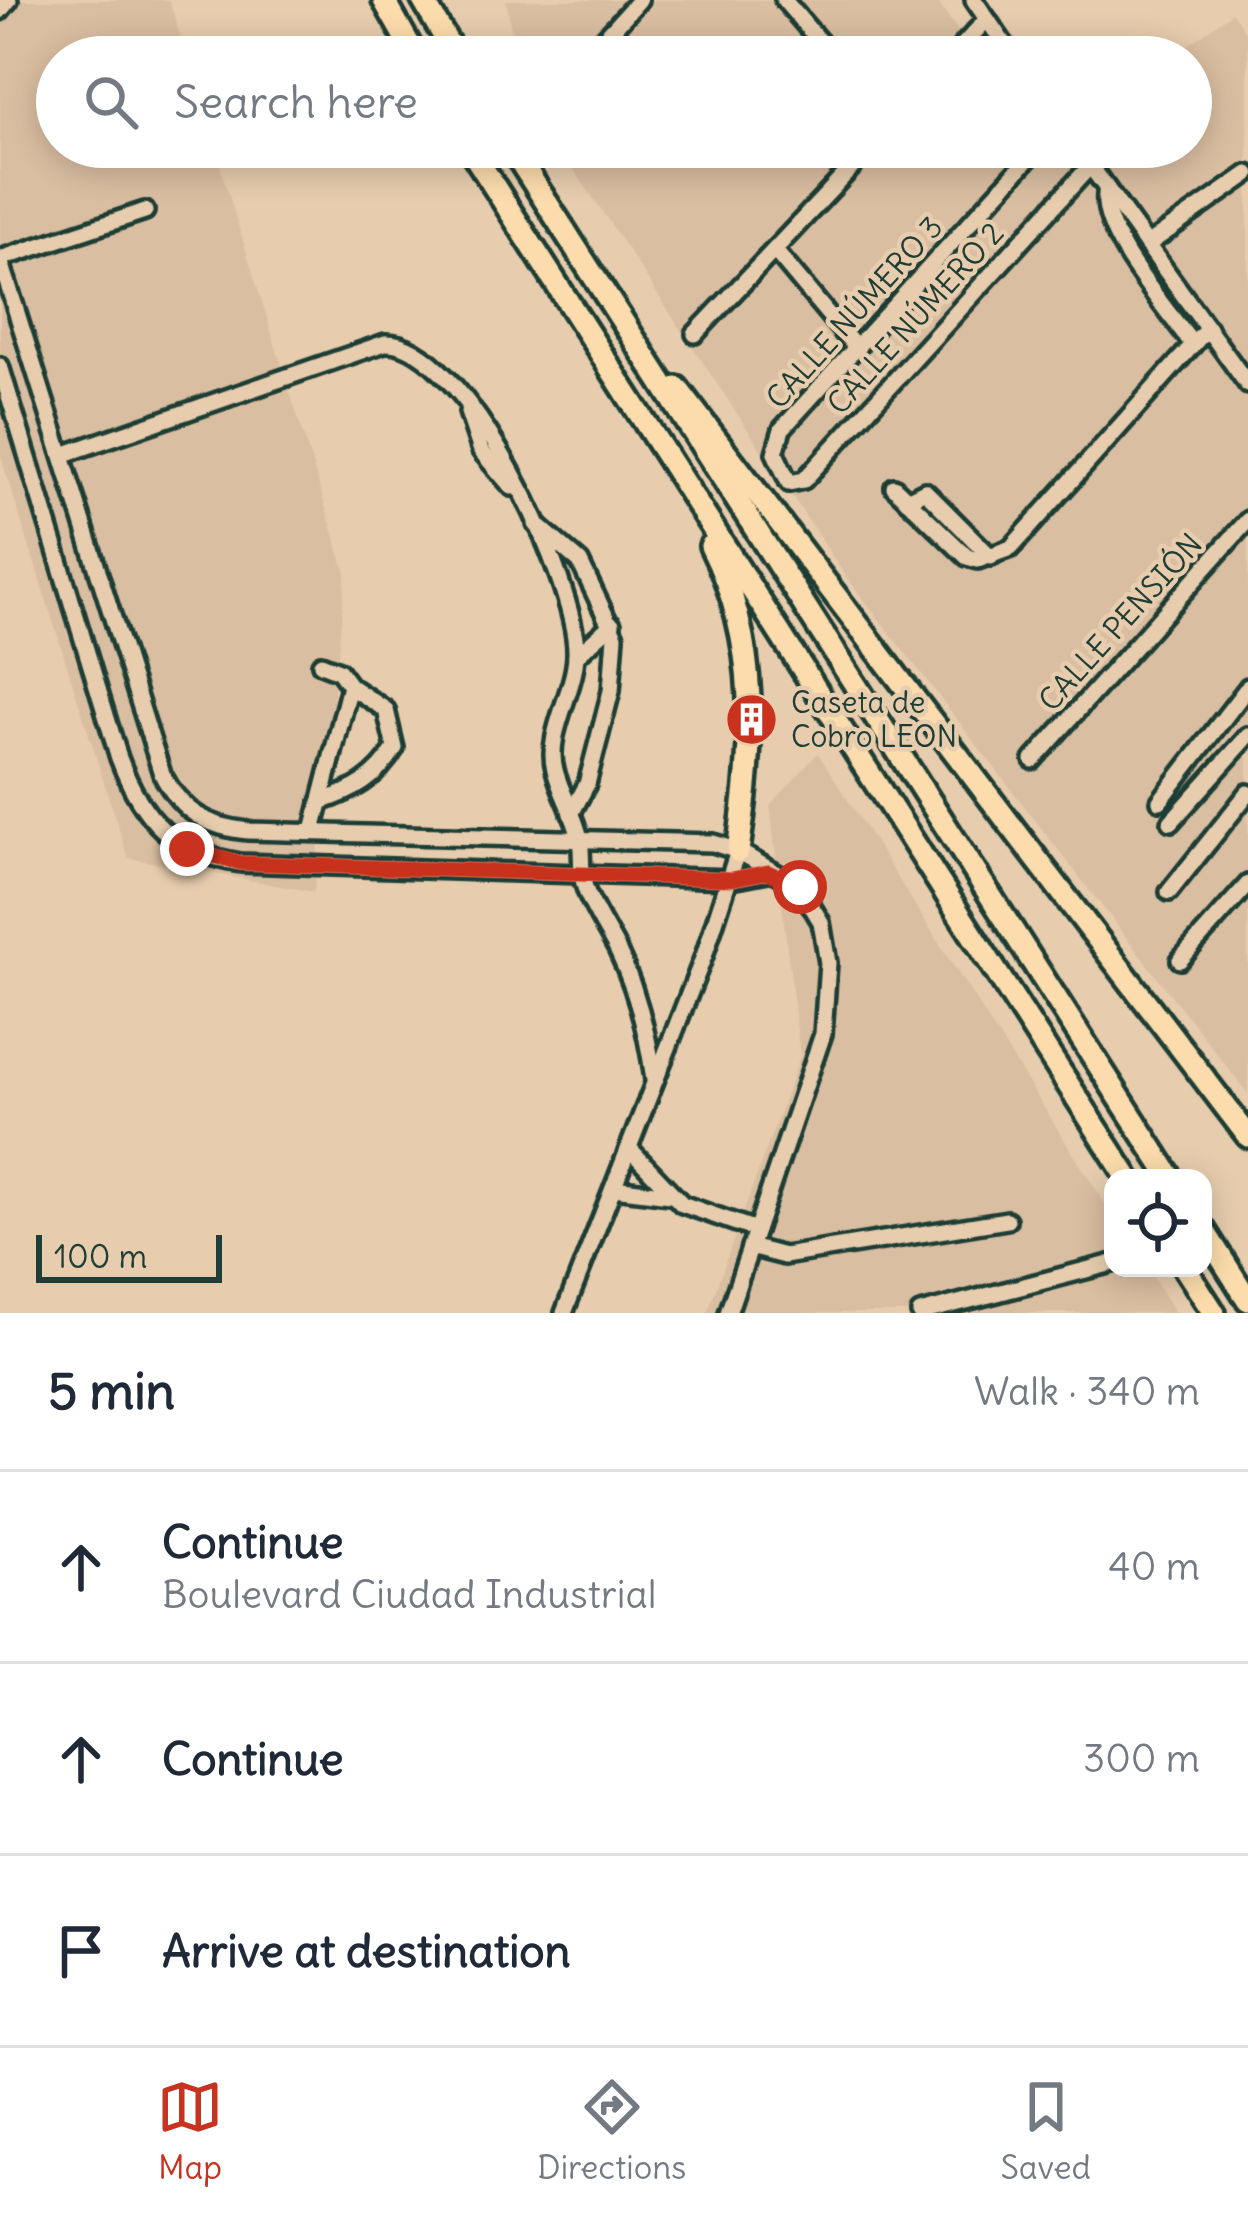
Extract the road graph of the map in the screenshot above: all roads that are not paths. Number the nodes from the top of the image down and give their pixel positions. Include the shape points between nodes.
1 (9, 0) edge
2 (384, 0) edge
3 (424, 0) edge
4 (639, 0) edge
5 (784, 0) edge
6 (974, 0) edge
7 (0, 11) edge
8 (986, 19) junction
9 (613, 29) junction
10 (404, 36) edge
11 (444, 36) edge
12 (606, 36) edge
13 (617, 36) edge
14 (814, 36) edge
15 (971, 36) edge
16 (998, 36) edge
17 (482, 168) edge
18 (525, 168) edge
19 (852, 168) edge
20 (1020, 168) edge
21 (1088, 168) edge
22 (1091, 168) edge
23 (484, 172) junction
24 (1248, 174) edge
25 (1107, 189) junction
26 (145, 211) dead end
27 (1147, 245) junction
28 (776, 252) junction
29 (0, 259) edge
30 (3, 280) edge
31 (1208, 328) junction
32 (695, 334) dead end
33 (1193, 345) junction
34 (857, 349) junction
35 (642, 356) junction
36 (0, 367) edge
37 (1248, 385) edge
38 (62, 454) junction
39 (778, 467) joint
40 (894, 487) dead end
41 (1248, 520) edge
42 (536, 524) junction
43 (100, 578) junction
44 (70, 588) junction
45 (612, 624) junction
46 (576, 656) junction
47 (321, 664) dead end
48 (350, 686) junction
49 (1248, 687) edge
50 (1248, 736) edge
51 (1033, 760) dead end
52 (1248, 793) edge
53 (1160, 801) dead end
54 (320, 802) junction
55 (572, 814) junction
56 (1171, 822) dead end
57 (313, 831) junction
58 (580, 840) junction
59 (738, 851) junction
60 (580, 870) junction
61 (768, 872) junction
62 (732, 879) junction
63 (1248, 884) edge
64 (1168, 892) dead end
65 (1180, 960) dead end
66 (655, 1080) junction
67 (1248, 1136) edge
68 (629, 1148) junction
69 (1122, 1169) edge
70 (1165, 1169) edge
71 (614, 1187) junction
72 (670, 1195) junction
73 (1007, 1220) dead end
74 (756, 1230) junction
75 (1212, 1243) edge
76 (750, 1247) junction
77 (1104, 1265) edge
78 (1191, 1277) edge
79 (1248, 1300) edge
80 (564, 1313) edge
81 (728, 1313) edge
82 (920, 1313) edge
83 (1214, 1313) edge

1 - 7 street
2 - 10 highway
3 - 11 highway
4 - 9 street
5 - 14 street
6 - 8 street
8 - 15 street
8 - 16 street
9 - 12 street
9 - 13 street
17 - 23 highway
18 - 35 highway
19 - 28 street
20 - 34 street, CALLE NÚMERO 3
21 - 39 street, CALLE NÚMERO 2 via 804,480 789,483
22 - 25 street
23 - 59 highway via 512,232 713,549 730,591 752,680
23 - 69 highway
24 - 27 street
25 - 27 street
25 - 33 street via 1103,208 1116,236
26 - 29 street
27 - 31 street
28 - 32 street
28 - 34 street
29 - 30 street
30 - 38 street
31 - 33 street
31 - 37 street
33 - 40 street via 1023,537 992,557 967,557
34 - 39 street, CALLE NÚMERO 3 via 782,429
35 - 67 highway via 746,474
35 - 70 highway
36 - 44 street
38 - 42 street via 385,343 416,353 466,403
38 - 43 street
41 - 51 street, CALLE PENSIÓN
42 - 45 street via 580,562
42 - 46 street via 572,608
43 - 44 street
43 - 57 street via 162,774 178,800 225,829
44 - 60 street via 132,794 164,836 187,849 241,863
45 - 46 street
45 - 55 street via 611,691
46 - 55 street via 553,759
47 - 48 street
48 - 54 street
48 - 54 street via 386,710 395,748 364,784
49 - 53 street
50 - 56 street
52 - 64 street
54 - 57 street
55 - 58 street
57 - 58 street
58 - 59 street via 713,843
58 - 60 street
59 - 61 street
59 - 62 street
60 - 62 street
60 - 66 street via 627,972
61 - 62 street
61 - 74 street via 812,901 828,963 815,1069
62 - 66 street
63 - 65 street
66 - 68 street
68 - 71 street
68 - 72 street
71 - 72 street
71 - 80 street
72 - 74 street
73 - 76 street via 784,1256
74 - 76 street
75 - 79 highway
76 - 81 street
77 - 82 street
78 - 83 highway

